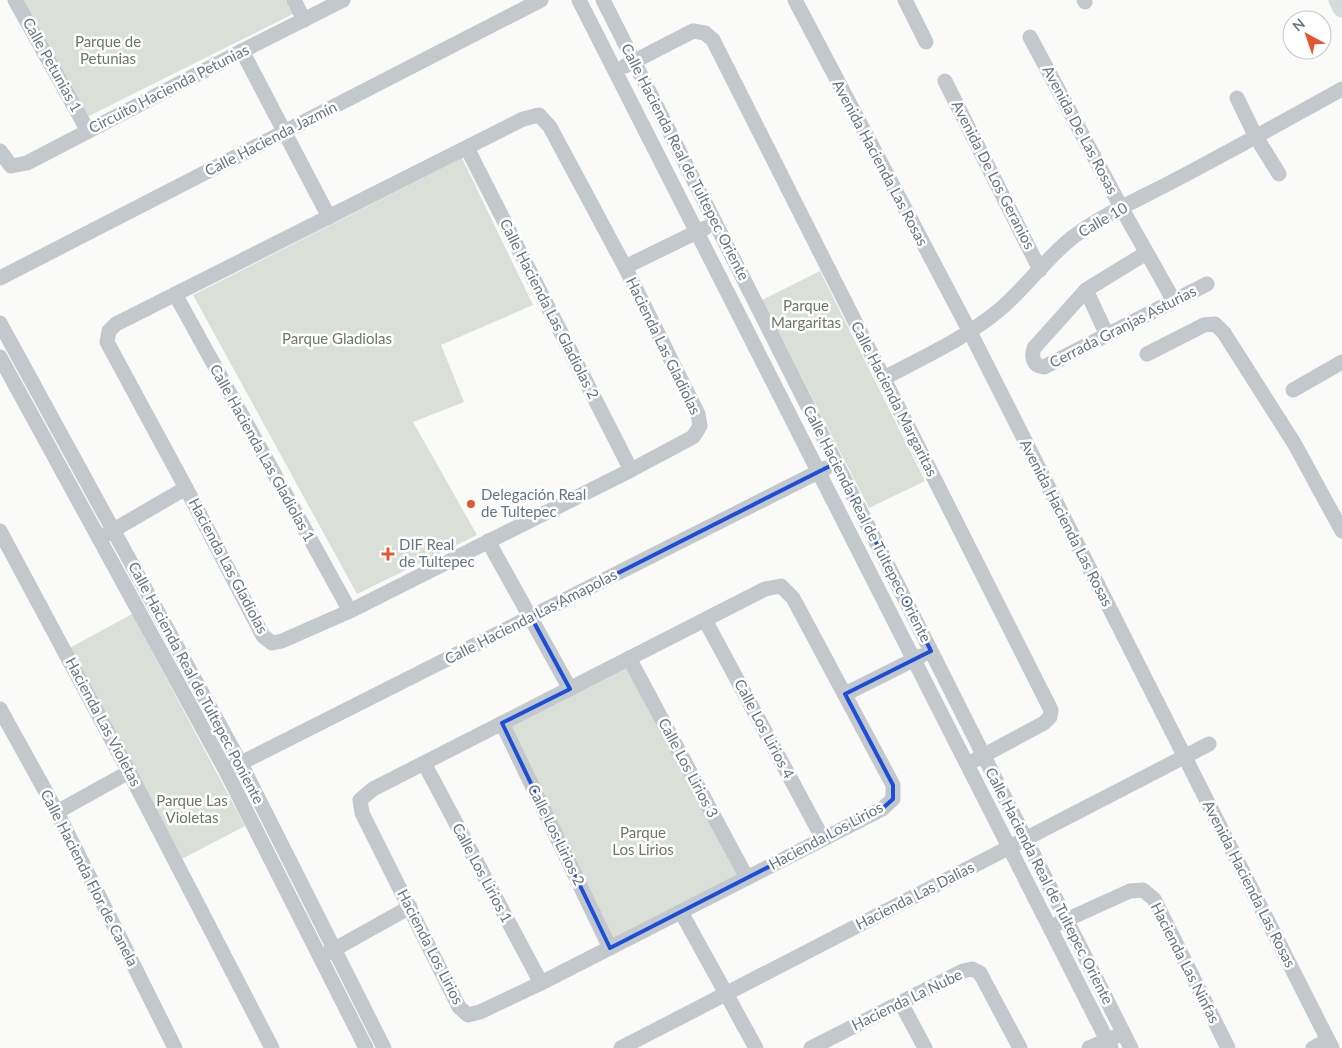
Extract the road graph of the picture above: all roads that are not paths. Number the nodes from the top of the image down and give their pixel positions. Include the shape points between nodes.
1 (15, 0) edge
2 (294, 0) edge
3 (344, 0) edge
4 (541, 0) edge
5 (579, 0) edge
6 (603, 0) edge
7 (795, 0) edge
8 (905, 0) edge
9 (1338, 0) edge
10 (1342, 8) edge
11 (304, 20) junction
12 (1030, 37) dead end
13 (926, 42) dead end
14 (242, 51) junction
15 (634, 61) junction
16 (615, 71) junction
17 (945, 81) dead end
18 (1342, 89) edge
19 (1237, 98) dead end
20 (88, 131) junction
21 (284, 132) junction
22 (1256, 137) junction
23 (467, 148) junction
24 (0, 151) edge
25 (1278, 174) dead end
26 (1122, 208) junction
27 (329, 217) junction
28 (715, 222) junction
29 (696, 232) junction
30 (1146, 253) junction
31 (626, 267) junction
32 (1040, 270) junction
33 (0, 278) edge
34 (1207, 284) dead end
35 (1086, 290) junction
36 (175, 294) junction
37 (1174, 301) junction
38 (0, 323) edge
39 (970, 332) junction
40 (1107, 335) junction
41 (1147, 354) dead end
42 (0, 357) edge
43 (1342, 362) edge
44 (5, 378) edge
45 (884, 378) junction
46 (1294, 390) dead end
47 (836, 463) junction
48 (631, 470) junction
49 (818, 472) junction
50 (186, 488) junction
51 (114, 530) junction
52 (0, 531) edge
53 (1342, 531) edge
54 (100, 538) junction
55 (488, 541) junction
56 (350, 611) junction
57 (531, 617) junction
58 (705, 620) junction
59 (931, 651) junction
60 (629, 658) junction
61 (914, 660) junction
62 (570, 689) junction
63 (844, 694) junction
64 (0, 709) edge
65 (502, 723) junction
66 (1209, 744) dead end
67 (984, 756) junction
68 (1184, 757) junction
69 (424, 763) junction
70 (241, 764) junction
71 (967, 764) junction
72 (226, 771) junction
73 (130, 772) junction
74 (57, 812) junction
75 (823, 839) junction
76 (1026, 839) junction
77 (1009, 848) junction
78 (747, 878) junction
79 (410, 907) junction
80 (681, 912) junction
81 (1066, 920) junction
82 (1049, 927) junction
83 (610, 948) junction
84 (334, 949) junction
85 (320, 957) junction
86 (541, 983) junction
87 (727, 993) junction
88 (901, 1002) junction
89 (1123, 1033) junction
90 (829, 1044) edge
91 (1109, 1044) edge
92 (1330, 1044) edge
93 (175, 1048) edge
94 (272, 1048) edge
95 (366, 1048) edge
96 (384, 1048) edge
97 (621, 1048) edge
98 (756, 1048) edge
99 (811, 1048) edge
100 (925, 1048) edge
101 (1020, 1048) edge
102 (1089, 1048) edge
103 (1131, 1048) edge
104 (1228, 1048) edge
105 (1313, 1048) edge

1 - 20 street, Calle Petunias 1
2 - 11 street
3 - 11 street, Circuito Hacienda Petunias
4 - 21 street, Calle Hacienda Jazmín
5 - 16 street
6 - 15 street, Calle Hacienda Real de Tultepec Oriente
7 - 39 street, Avenida Hacienda Las Rosas
8 - 13 street
9 - 10 main road
11 - 14 street, Circuito Hacienda Petunias
12 - 26 street, Avenida De Las Rosas
14 - 20 street, Circuito Hacienda Petunias
14 - 21 street
15 - 16 street, Calle Hacienda Margaritas
15 - 28 street, Calle Hacienda Real de Tultepec Oriente
15 - 45 street, Calle Hacienda Margaritas via 693,31 705,33 713,40
16 - 29 street
17 - 32 street, Avenida De Los Geranios
18 - 22 street, Calle 10
19 - 22 street
20 - 24 street, Circuito Hacienda Petunias via 27,163 11,166
21 - 27 street
21 - 33 street, Calle Hacienda Jazmín
22 - 25 street
22 - 26 street, Calle 10
23 - 27 street, Hacienda Las Gladiolas
23 - 31 street, Hacienda Las Gladiolas via 523,119 539,115 550,127
23 - 48 street, Calle Hacienda Las Gladiolas 2
26 - 30 street, Avenida De Las Rosas
26 - 32 street, Calle 10 via 1073,237
27 - 36 street, Hacienda Las Gladiolas
28 - 29 street
28 - 47 street, Calle Hacienda Real de Tultepec Oriente
29 - 31 street
29 - 49 street
30 - 35 street
30 - 37 street, Avenida De Las Rosas
31 - 48 street, Hacienda Las Gladiolas via 698,414 700,426 692,437
32 - 39 street, Calle 10 via 1016,296
34 - 37 street, Cerrada Granjas Asturias
35 - 40 street
35 - 40 street, Cerrada Granjas Asturias via 1034,348 1032,357 1035,364 1044,367
36 - 50 street, Hacienda Las Gladiolas via 116,324 109,331 107,342
36 - 56 street, Calle Hacienda Las Gladiolas 1
37 - 40 street, Cerrada Granjas Asturias
38 - 51 street, Calle Hacienda Real de Tultepec Poniente
39 - 45 street, Calle 10
39 - 68 street, Avenida Hacienda Las Rosas
41 - 53 street via 1204,325 1215,324 1224,333 1294,443
42 - 44 street, Calle Hacienda Real de Tultepec Poniente
43 - 46 street
44 - 54 street, Calle Hacienda Real de Tultepec Poniente
45 - 67 street, Calle Hacienda Margaritas via 1051,710 1044,723
47 - 49 street, Calle Hacienda Las Amapolas
47 - 59 street, Calle Hacienda Real de Tultepec Oriente
48 - 55 street, Hacienda Las Gladiolas
49 - 57 street, Calle Hacienda Las Amapolas
49 - 61 street
50 - 51 street
50 - 56 street, Hacienda Las Gladiolas via 263,636 272,643
51 - 54 street
51 - 70 street, Calle Hacienda Real de Tultepec Poniente
52 - 73 street, Hacienda Las Violetas
54 - 72 street, Calle Hacienda Real de Tultepec Poniente
55 - 56 street, Hacienda Las Gladiolas
55 - 57 street
57 - 62 street
57 - 70 street, Calle Hacienda Las Amapolas
58 - 60 street, Hacienda Los Lirios
58 - 63 street, Hacienda Los Lirios via 765,589 781,586 793,598
58 - 75 street, Calle Los Lirios 4
59 - 61 street
59 - 67 street, Calle Hacienda Real de Tultepec Oriente
60 - 62 street, Hacienda Los Lirios
60 - 78 street, Calle Los Lirios 3
61 - 63 street
61 - 71 street
62 - 65 street, Hacienda Los Lirios
63 - 75 street, Hacienda Los Lirios via 893,785 893,799 882,809
64 - 74 street, Calle Hacienda Flor de Canela
65 - 69 street, Hacienda Los Lirios
65 - 83 street, Calle Los Lirios 2
66 - 68 street, Hacienda Las Dalias
67 - 71 street, Calle Hacienda Margaritas
67 - 76 street, Calle Hacienda Real de Tultepec Oriente
68 - 76 street, Hacienda Las Dalias
68 - 92 street, Avenida Hacienda Las Rosas
69 - 79 street, Hacienda Los Lirios via 373,789 360,800 362,813
69 - 86 street, Calle Los Lirios 1
70 - 72 street, Calle Hacienda Las Amapolas
70 - 84 street, Calle Hacienda Real de Tultepec Poniente
71 - 77 street
72 - 85 street, Calle Hacienda Real de Tultepec Poniente
73 - 74 street
73 - 94 street, Hacienda Las Violetas
74 - 93 street, Calle Hacienda Flor de Canela
75 - 78 street, Hacienda Los Lirios
76 - 77 street, Hacienda Las Dalias
76 - 81 street, Calle Hacienda Real de Tultepec Oriente
77 - 82 street
77 - 87 street, Hacienda Las Dalias
78 - 80 street, Hacienda Los Lirios
79 - 84 street
79 - 86 street, Hacienda Los Lirios via 459,1007 468,1015
80 - 83 street, Hacienda Los Lirios
80 - 87 street
81 - 82 street, Hacienda Las Ninfas
81 - 89 street, Calle Hacienda Real de Tultepec Oriente
81 - 104 street, Hacienda Las Ninfas via 1130,892 1143,890 1154,899
82 - 91 street
83 - 86 street, Hacienda Los Lirios
84 - 85 street
84 - 96 street, Calle Hacienda Real de Tultepec Poniente
85 - 95 street, Calle Hacienda Real de Tultepec Poniente
87 - 97 street, Hacienda Las Dalias
87 - 98 street
88 - 90 street, Hacienda La Nube
88 - 100 street
88 - 101 street, Hacienda La Nube via 972,969 980,973
89 - 91 street
89 - 103 street, Calle Hacienda Real de Tultepec Oriente
90 - 99 street, Hacienda La Nube
91 - 102 street
92 - 105 street

